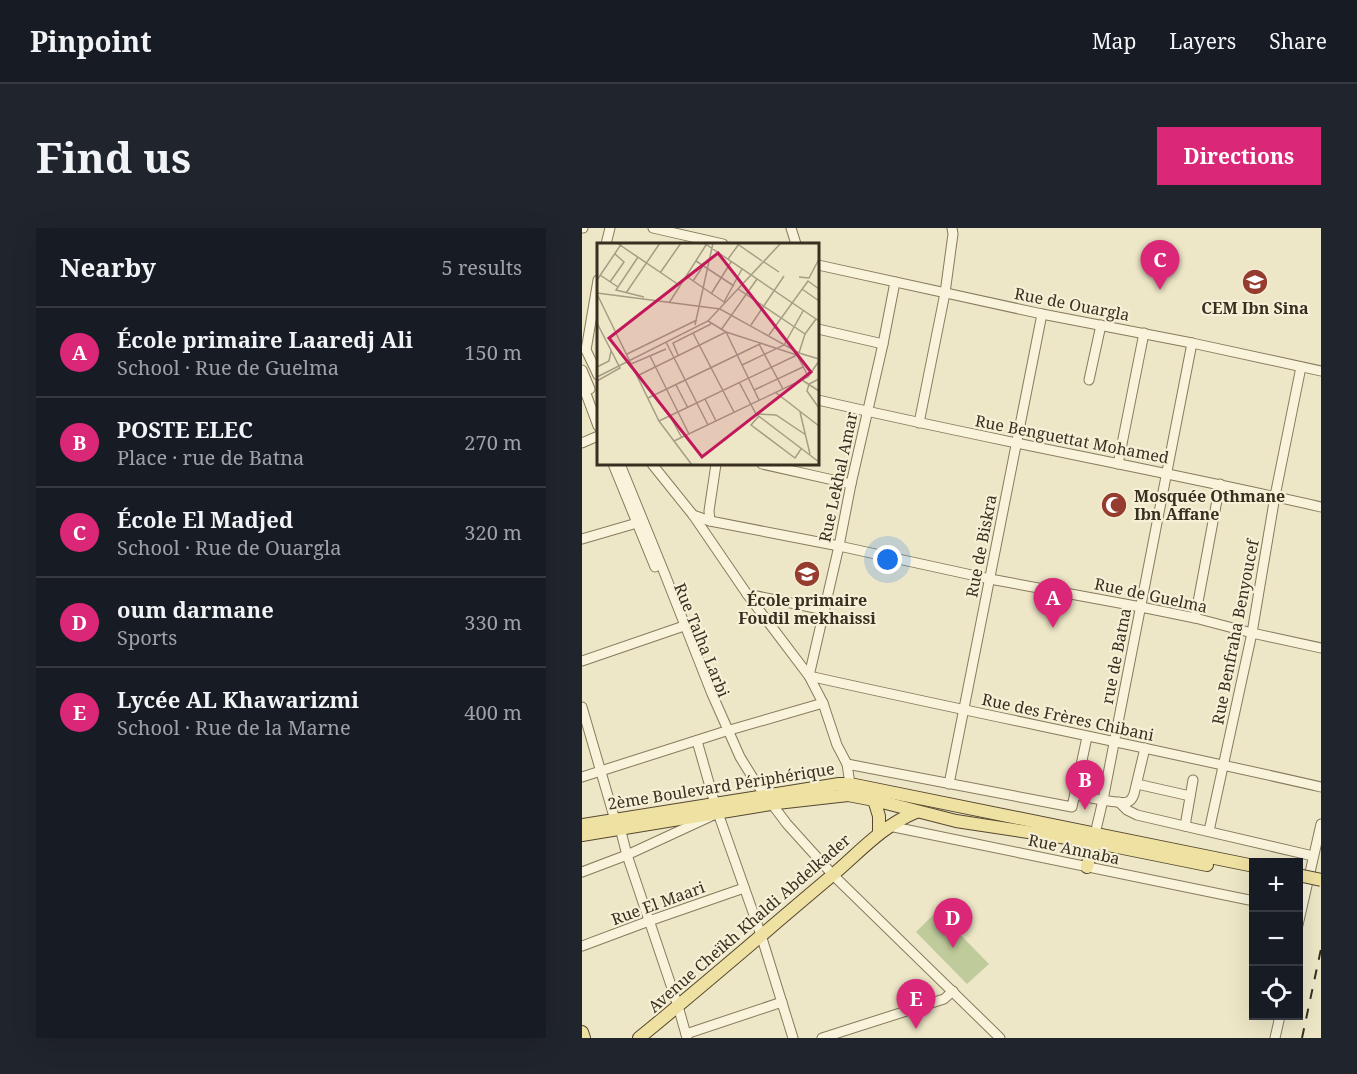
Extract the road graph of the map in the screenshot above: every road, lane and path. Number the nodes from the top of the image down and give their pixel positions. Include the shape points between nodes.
1 (610, 228) edge
2 (653, 228) edge
3 (791, 228) edge
4 (950, 230) edge
5 (606, 243) edge
6 (719, 243) edge
7 (796, 243) edge
8 (819, 266) edge
9 (895, 282) junction
10 (597, 286) edge
11 (945, 293) junction
12 (1042, 314) junction
13 (1101, 325) junction
14 (819, 328) edge
15 (1144, 333) junction
16 (1192, 343) junction
17 (883, 344) junction
18 (586, 350) junction
19 (597, 352) edge
20 (1301, 367) junction
21 (582, 370) edge
22 (1321, 371) edge
23 (597, 373) edge
24 (1089, 380) dead end
25 (582, 383) edge
26 (819, 399) edge
27 (597, 408) edge
28 (867, 411) junction
29 (597, 423) edge
30 (919, 423) junction
31 (597, 436) edge
32 (582, 443) edge
33 (1016, 443) junction
34 (1118, 464) junction
35 (613, 465) edge
36 (620, 465) edge
37 (653, 465) edge
38 (716, 465) edge
39 (766, 465) edge
40 (1167, 473) junction
41 (850, 484) junction
42 (1220, 484) junction
43 (1275, 496) junction
44 (1321, 506) edge
45 (693, 515) junction
46 (710, 521) junction
47 (637, 524) junction
48 (582, 539) edge
49 (839, 546) junction
50 (990, 579) junction
51 (747, 594) junction
52 (1141, 607) junction
53 (825, 610) junction
54 (1195, 618) junction
55 (681, 627) junction
56 (1252, 633) junction
57 (1321, 648) edge
58 (582, 661) edge
59 (809, 676) junction
60 (823, 703) junction
61 (582, 707) edge
62 (964, 711) junction
63 (725, 732) junction
64 (1087, 737) junction
65 (697, 741) junction
66 (1114, 741) junction
67 (1145, 748) junction
68 (847, 764) junction
69 (1224, 765) junction
70 (601, 772) junction
71 (582, 777) edge
72 (1193, 780) dead end
73 (850, 784) junction
74 (949, 784) junction
75 (1137, 784) junction
76 (1321, 787) edge
77 (1076, 795) junction
78 (1190, 796) junction
79 (766, 800) junction
80 (874, 800) junction
81 (1103, 800) junction
82 (1119, 802) junction
83 (716, 808) junction
84 (916, 812) junction
85 (618, 824) junction
86 (1321, 824) edge
87 (582, 825) edge
88 (1185, 825) junction
89 (884, 830) junction
90 (1209, 831) junction
91 (582, 835) edge
92 (1094, 838) junction
93 (627, 855) junction
94 (1313, 856) junction
95 (1249, 865) edge
96 (1087, 867) junction
97 (582, 872) edge
98 (1249, 873) edge
99 (832, 875) junction
100 (1303, 876) edge
101 (1321, 880) edge
102 (1303, 885) edge
103 (744, 888) junction
104 (1321, 888) edge
105 (1303, 898) edge
106 (1249, 900) edge
107 (649, 921) junction
108 (761, 935) junction
109 (582, 946) edge
110 (953, 991) junction
111 (782, 1002) junction
112 (678, 1006) junction
113 (1279, 1020) edge
114 (582, 1032) edge
115 (854, 1033) edge
116 (687, 1036) edge
117 (584, 1038) edge
118 (639, 1038) edge
119 (793, 1038) edge
120 (822, 1038) edge
121 (1000, 1038) edge
122 (1275, 1038) edge

1 - 5 street
2 - 6 street
3 - 7 street
4 - 11 street
8 - 9 street, Rue de Ouargla
9 - 11 street, Rue de Ouargla
9 - 17 street, Rue Lekhal Amar
10 - 18 street
11 - 12 street, Rue de Ouargla
11 - 30 street
12 - 13 street, Rue de Ouargla
12 - 33 street, Rue de Biskra
13 - 15 street, Rue de Ouargla
13 - 24 street
14 - 17 street
15 - 16 street, Rue de Ouargla
15 - 34 street
16 - 20 street, Rue de Ouargla
16 - 40 street, rue de Batna
17 - 28 street, Rue Lekhal Amar
18 - 19 street
18 - 23 street
20 - 22 street, Rue de Ouargla
20 - 43 street, Rue Benfraha Benyoucef
21 - 27 street
25 - 29 street
26 - 28 street, Rue Benguettat Mohamed
28 - 30 street, Rue Benguettat Mohamed
28 - 41 street, Rue Lekhal Amar
30 - 33 street, Rue Benguettat Mohamed
31 - 32 street
33 - 34 street, Rue Benguettat Mohamed
33 - 50 street, Rue de Biskra
34 - 40 street, Rue Benguettat Mohamed
35 - 47 street, Rue Talha Larbi
36 - 63 street
37 - 45 street
38 - 46 street
39 - 41 street
40 - 42 street, Rue Benguettat Mohamed
40 - 52 street, rue de Batna
41 - 49 street, Rue Lekhal Amar
42 - 43 street, Rue Benguettat Mohamed
42 - 54 street
43 - 44 street, Rue Benguettat Mohamed
43 - 56 street, Rue Benfraha Benyoucef
45 - 46 street, Rue de Guelma
45 - 51 street
46 - 49 street, Rue de Guelma
47 - 48 street
47 - 55 street, Rue Talha Larbi
49 - 50 street, Rue de Guelma
49 - 53 street, Rue Lekhal Amar
50 - 52 street, Rue de Guelma
50 - 62 street, Rue de Biskra
51 - 53 street
51 - 59 street
52 - 54 street, Rue de Guelma
52 - 66 street, rue de Batna
53 - 59 street, Rue Lekhal Amar
54 - 56 street, Rue de Guelma
55 - 58 street
55 - 63 street, Rue Talha Larbi
56 - 57 street, Rue de Guelma
56 - 69 street, Rue Benfraha Benyoucef
59 - 60 street
59 - 62 street, Rue des Frères Chibani
60 - 63 street
60 - 68 street
61 - 70 street
62 - 64 street, Rue des Frères Chibani
62 - 74 street, Rue de Biskra
63 - 65 street
63 - 79 street
64 - 66 street, Rue des Frères Chibani
64 - 77 street
65 - 70 street
65 - 83 street
66 - 67 street, Rue des Frères Chibani
66 - 81 street, rue de Batna
67 - 69 street, Rue des Frères Chibani
67 - 75 street
68 - 73 street
68 - 74 street
69 - 76 street, Rue des Frères Chibani
69 - 90 street, Rue Benfraha Benyoucef
70 - 71 street
70 - 85 street
72 - 78 street
73 - 79 main road, 2ème Boulevard Périphérique
73 - 92 main road, 2ème Boulevard Périphérique
74 - 77 street via 1072,807
75 - 78 street
75 - 82 street via 1132,799
77 - 81 street
78 - 88 street
79 - 80 main road, 2ème Boulevard Périphérique via 848,795
79 - 83 main road, 2ème Boulevard Périphérique
79 - 99 street
80 - 84 main road, 2ème Boulevard Périphérique
80 - 89 main road
81 - 82 street
81 - 92 street, rue de Batna
82 - 88 street via 1137,815
83 - 85 main road, 2ème Boulevard Périphérique
83 - 93 street
83 - 103 street
84 - 89 main road, Avenue Cheïkh Khaldi Abdelkader
84 - 92 main road, 2ème Boulevard Périphérique via 956,821
85 - 87 main road, 2ème Boulevard Périphérique
85 - 91 main road, 2ème Boulevard Périphérique
85 - 93 street
86 - 94 street
88 - 90 street
89 - 96 street, Rue Annaba
89 - 99 main road, Avenue Cheïkh Khaldi Abdelkader
90 - 94 street
92 - 95 main road, 2ème Boulevard Périphérique
92 - 96 main road
92 - 98 main road, 2ème Boulevard Périphérique
93 - 97 street
93 - 107 street
94 - 105 street
96 - 106 street, Rue Annaba
99 - 108 main road, Avenue Cheïkh Khaldi Abdelkader
99 - 110 street
100 - 101 main road, bridge
102 - 104 main road
103 - 107 street, Rue El Maari
103 - 108 street
107 - 109 street, Rue El Maari
107 - 112 street
108 - 111 street
108 - 112 main road, Avenue Cheïkh Khaldi Abdelkader
110 - 115 street via 944,999
110 - 121 street
111 - 116 street
111 - 119 street
112 - 116 street
112 - 118 main road, Avenue Cheïkh Khaldi Abdelkader
113 - 122 street
114 - 117 main road
115 - 120 street

